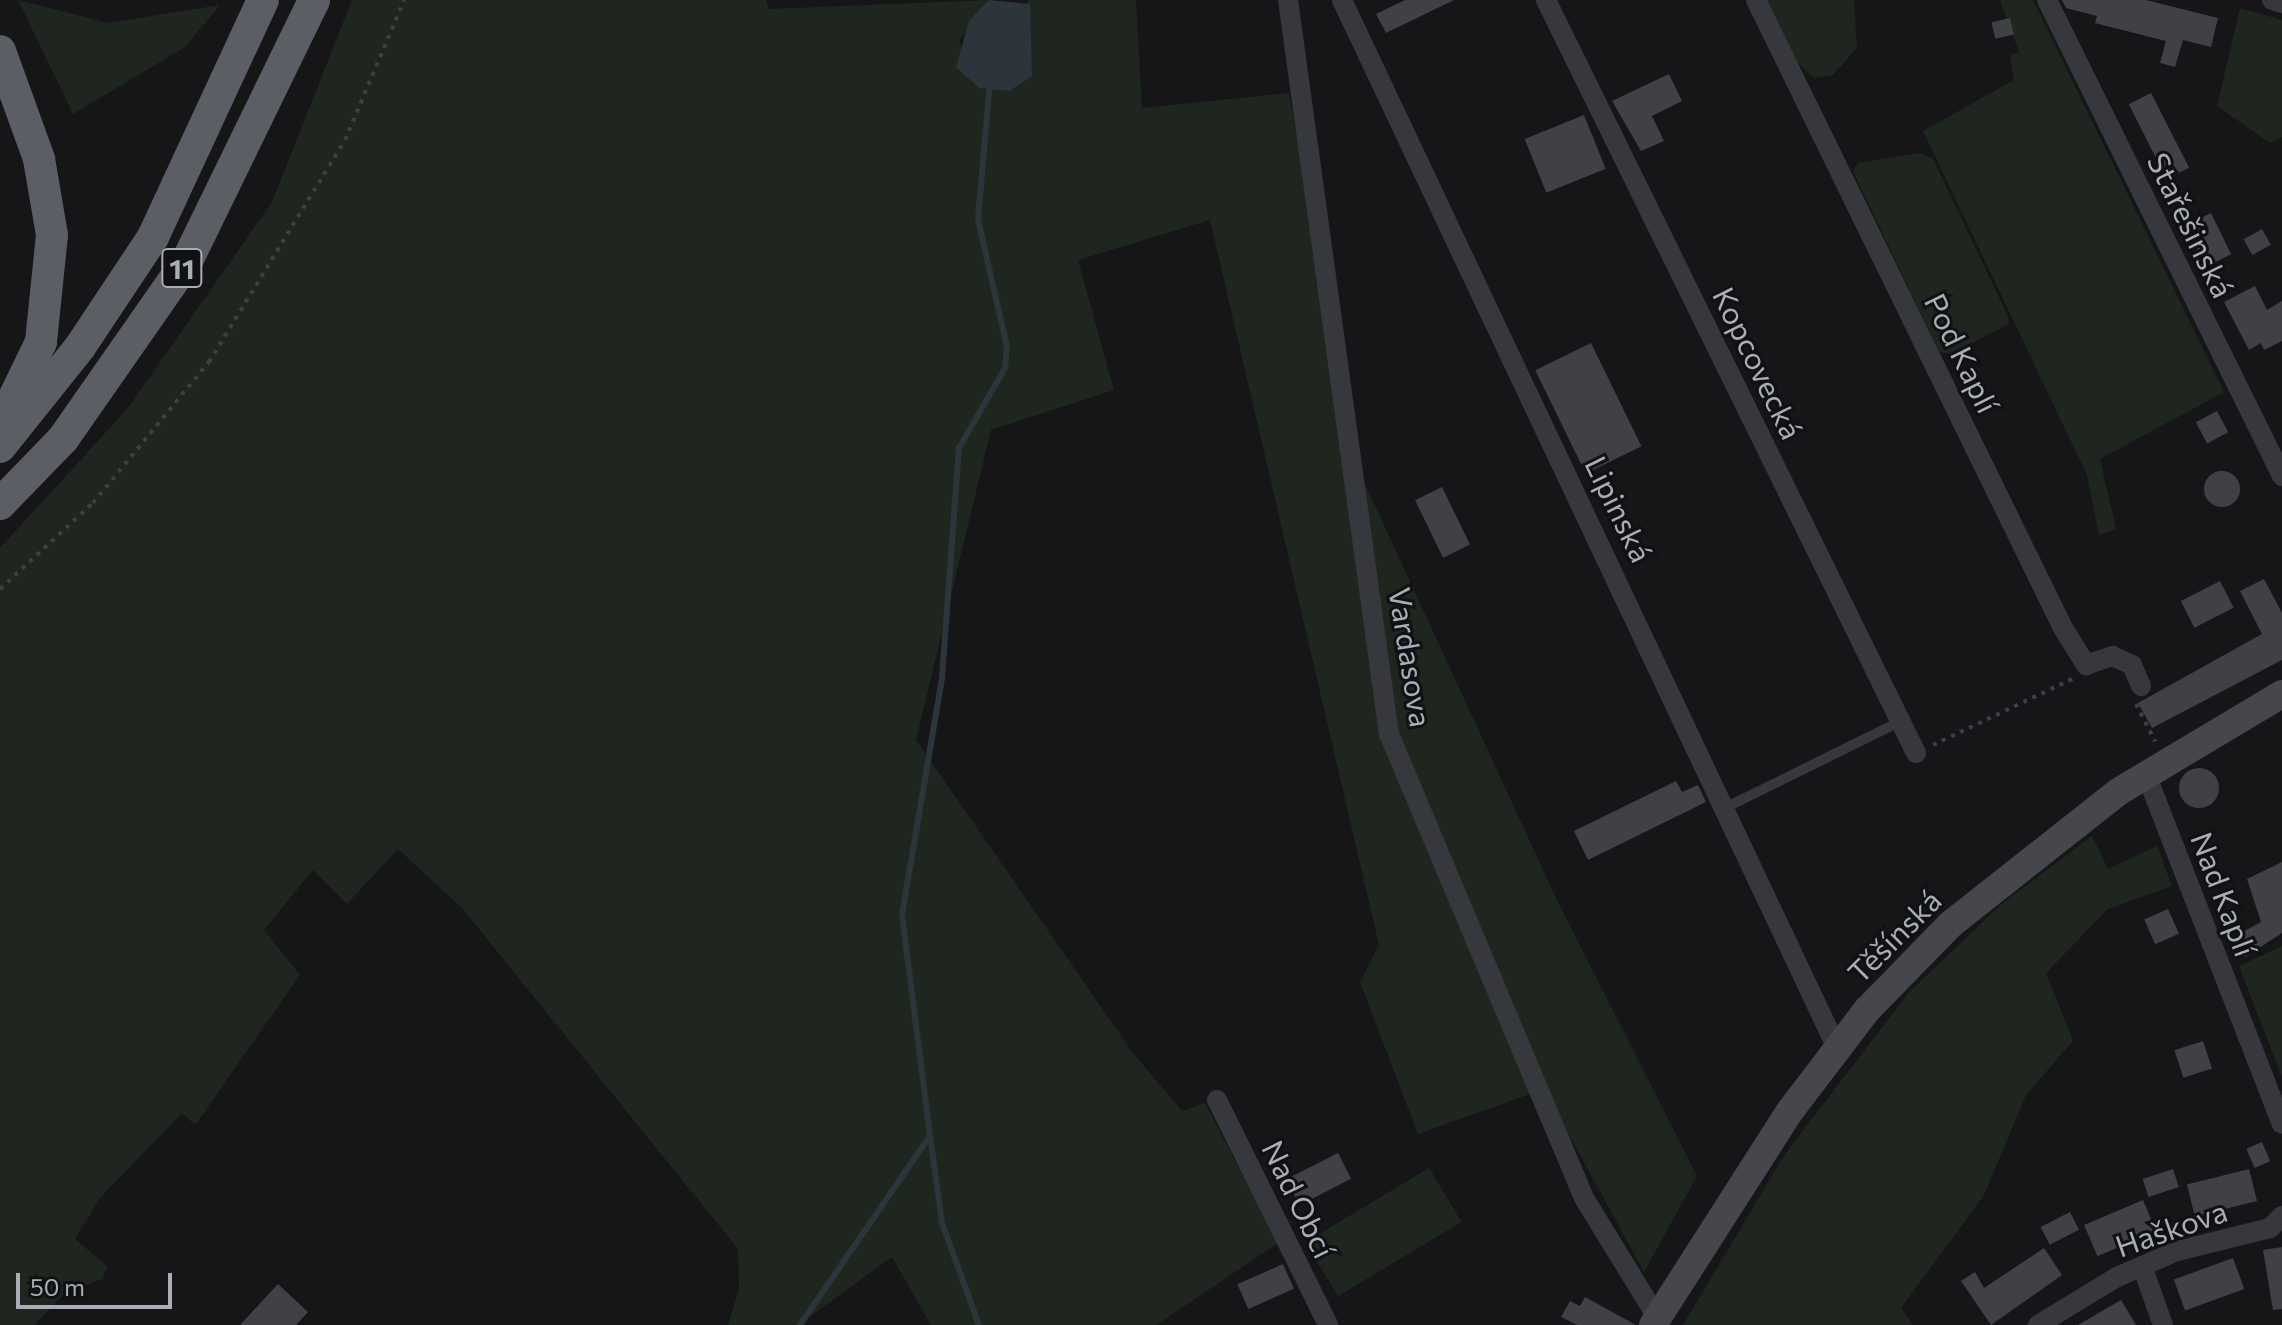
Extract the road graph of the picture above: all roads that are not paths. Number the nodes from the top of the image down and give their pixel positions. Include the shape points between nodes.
1 (263, 0) edge
2 (314, 0) edge
3 (1288, 0) edge
4 (1342, 0) edge
5 (1546, 0) edge
6 (1756, 0) edge
7 (2047, 0) edge
8 (2272, 0) edge
9 (2282, 3) edge
10 (0, 51) edge
11 (0, 420) edge
12 (0, 447) edge
13 (2282, 476) edge
14 (0, 504) edge
15 (2141, 686) dead end
16 (2282, 694) edge
17 (1901, 721) junction
18 (1916, 753) road end
19 (2146, 774) junction
20 (1729, 806) junction
21 (1837, 1048) junction
22 (1217, 1100) dead end
23 (2282, 1124) edge
24 (2282, 1216) edge
25 (2142, 1266) junction
26 (1655, 1321) edge
27 (1328, 1325) edge
28 (2038, 1325) edge
29 (2163, 1325) edge

1 - 12 highway, 11 via 153,237 80,347
2 - 14 highway, 11 via 186,263 63,439
3 - 26 street, Vardasova via 1389,734 1584,1198
4 - 20 street, Lipinská
5 - 17 street, Kopcovecká
6 - 15 street, Pod Kaplí via 2086,665 2112,656 2132,665
7 - 13 street, Stařešinská
8 - 9 street
10 - 11 highway via 47,190 53,264 35,363
16 - 19 main road, Těšínská
17 - 18 street, Kopcovecká
17 - 20 lane
19 - 21 main road, Těšínská via 1951,924
19 - 23 street, Nad Kaplí
20 - 21 street, Lipinská
21 - 26 main road, Těšínská via 1749,1166
22 - 27 street, Nad Obcí
24 - 25 street, Haškova via 2270,1228
25 - 28 street, Haškova
25 - 29 street

